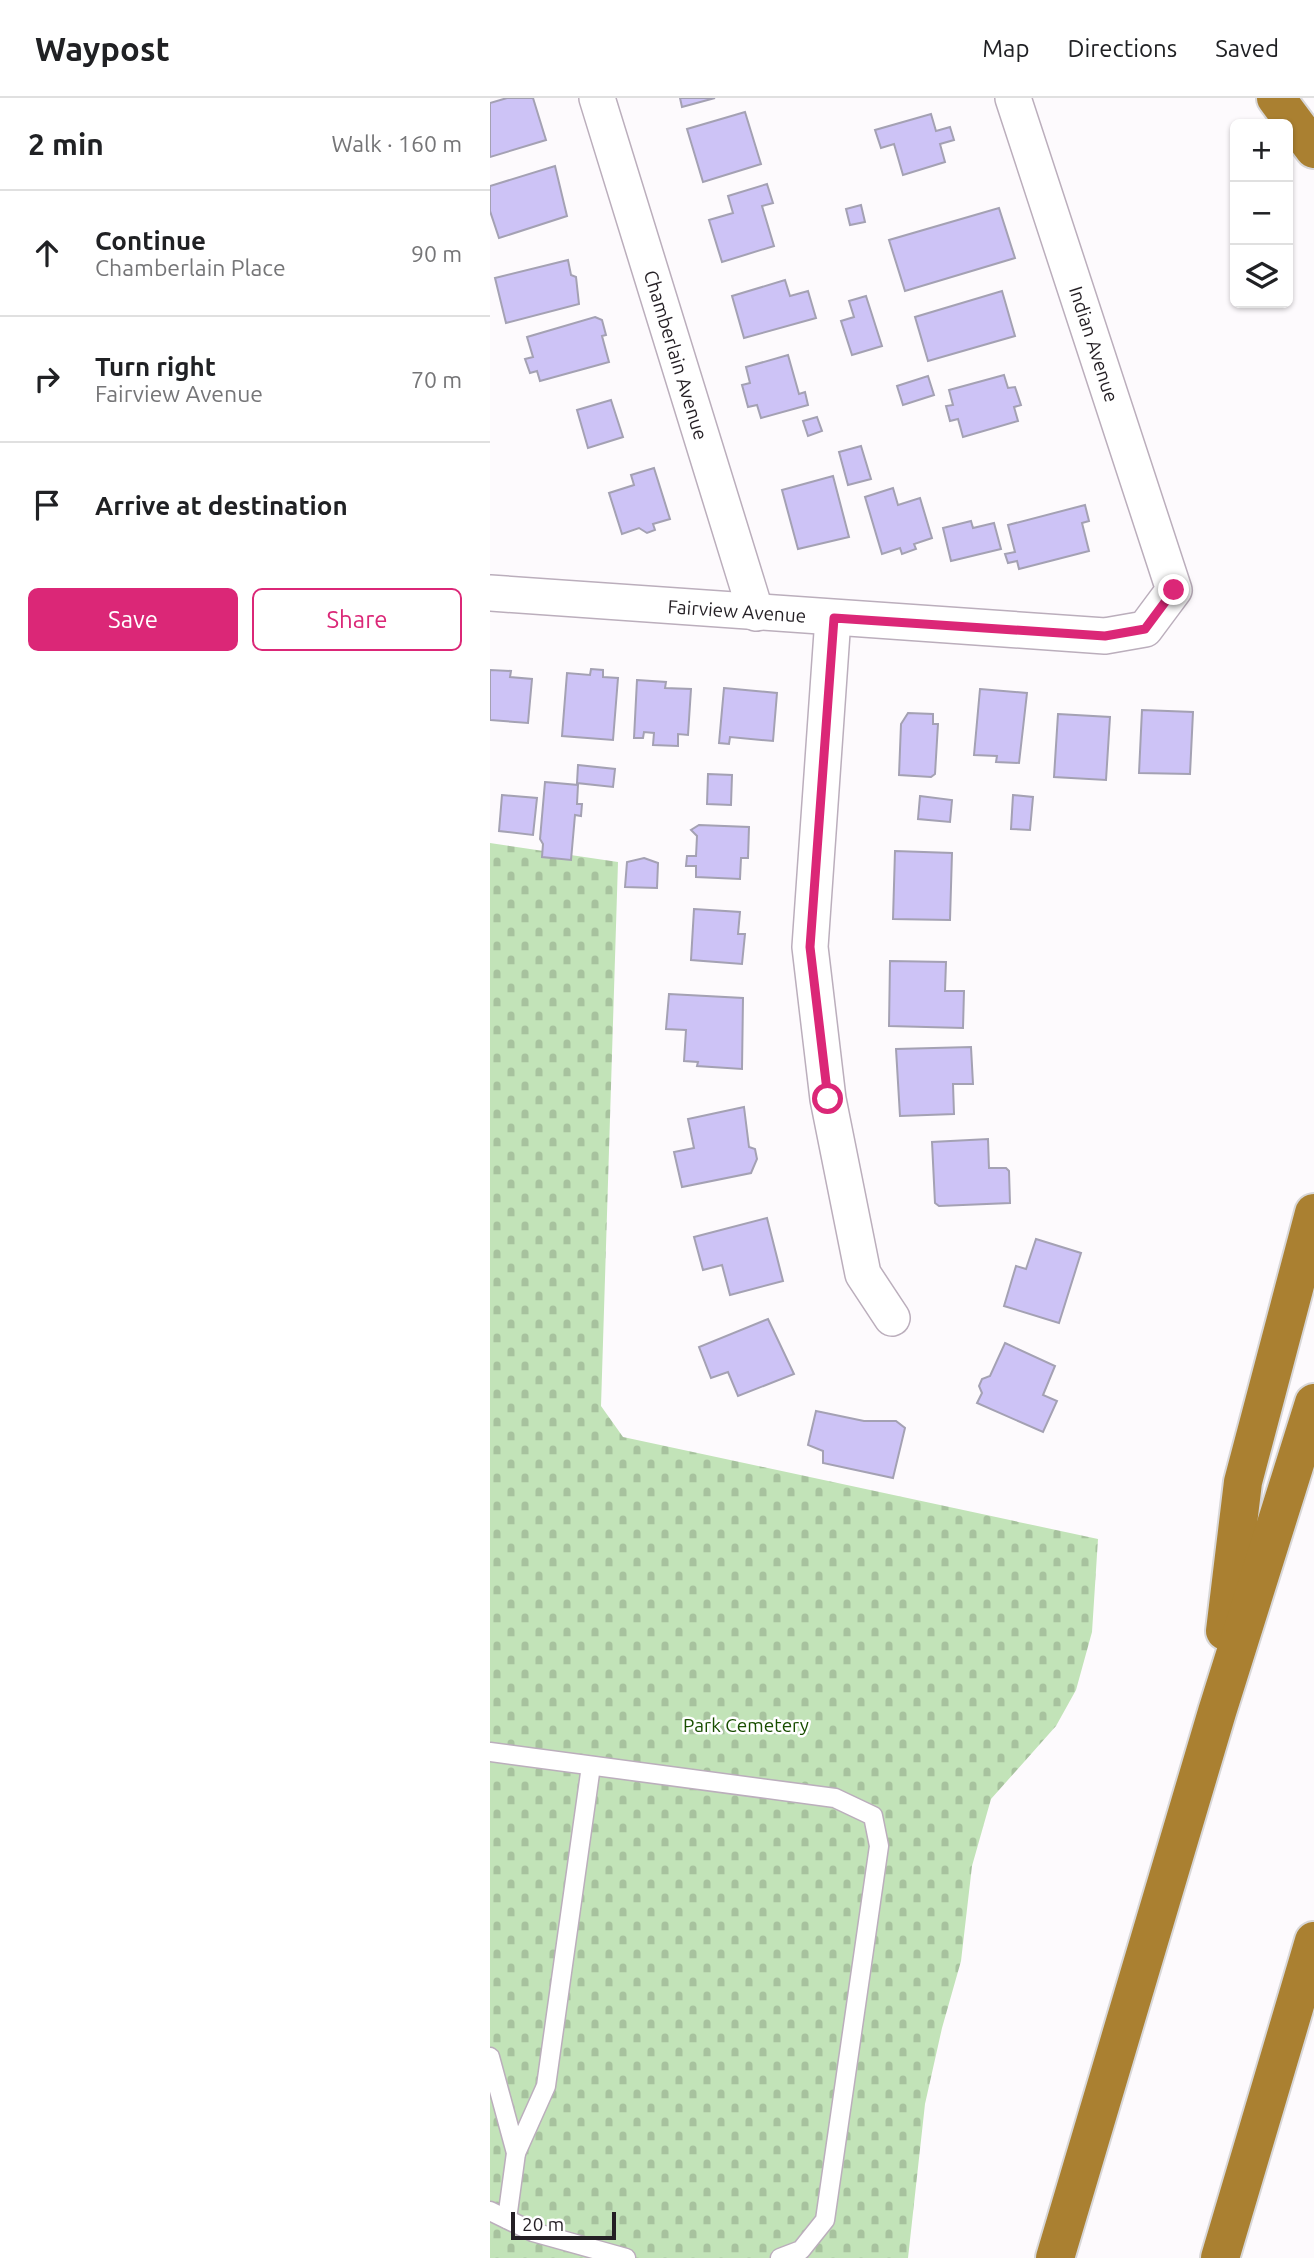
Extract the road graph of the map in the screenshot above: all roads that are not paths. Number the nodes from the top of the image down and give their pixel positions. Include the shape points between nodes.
1 (597, 98) edge
2 (1013, 98) edge
3 (1276, 98) edge
4 (1314, 149) edge
5 (1174, 590) joint
6 (490, 593) edge
7 (756, 613) junction
8 (834, 618) junction
9 (1314, 1213) edge
10 (892, 1318) dead end
11 (1314, 1403) edge
12 (1217, 1712) junction
13 (490, 1752) edge
14 (591, 1766) junction
15 (1314, 1941) edge
16 (490, 2057) edge
17 (516, 2152) junction
18 (490, 2211) edge
19 (507, 2219) junction
20 (626, 2258) edge
21 (780, 2258) edge
22 (1055, 2258) edge
23 (1220, 2258) edge

1 - 7 street, Chamberlain Avenue
2 - 5 street, Indian Avenue
3 - 4 highway
5 - 8 street, Fairview Avenue via 1145,629 1105,636
6 - 7 street, Fairview Avenue
7 - 8 street, Fairview Avenue
8 - 10 street via 810,947 828,1099 863,1274
9 - 12 highway via 1243,1482
11 - 12 highway
12 - 22 highway
13 - 14 lane
14 - 17 lane via 546,2086
14 - 21 lane via 835,1798 873,1816 878,1846 825,2220 801,2250
15 - 23 highway
16 - 17 lane
17 - 19 lane
18 - 19 lane
19 - 20 lane via 533,2232

